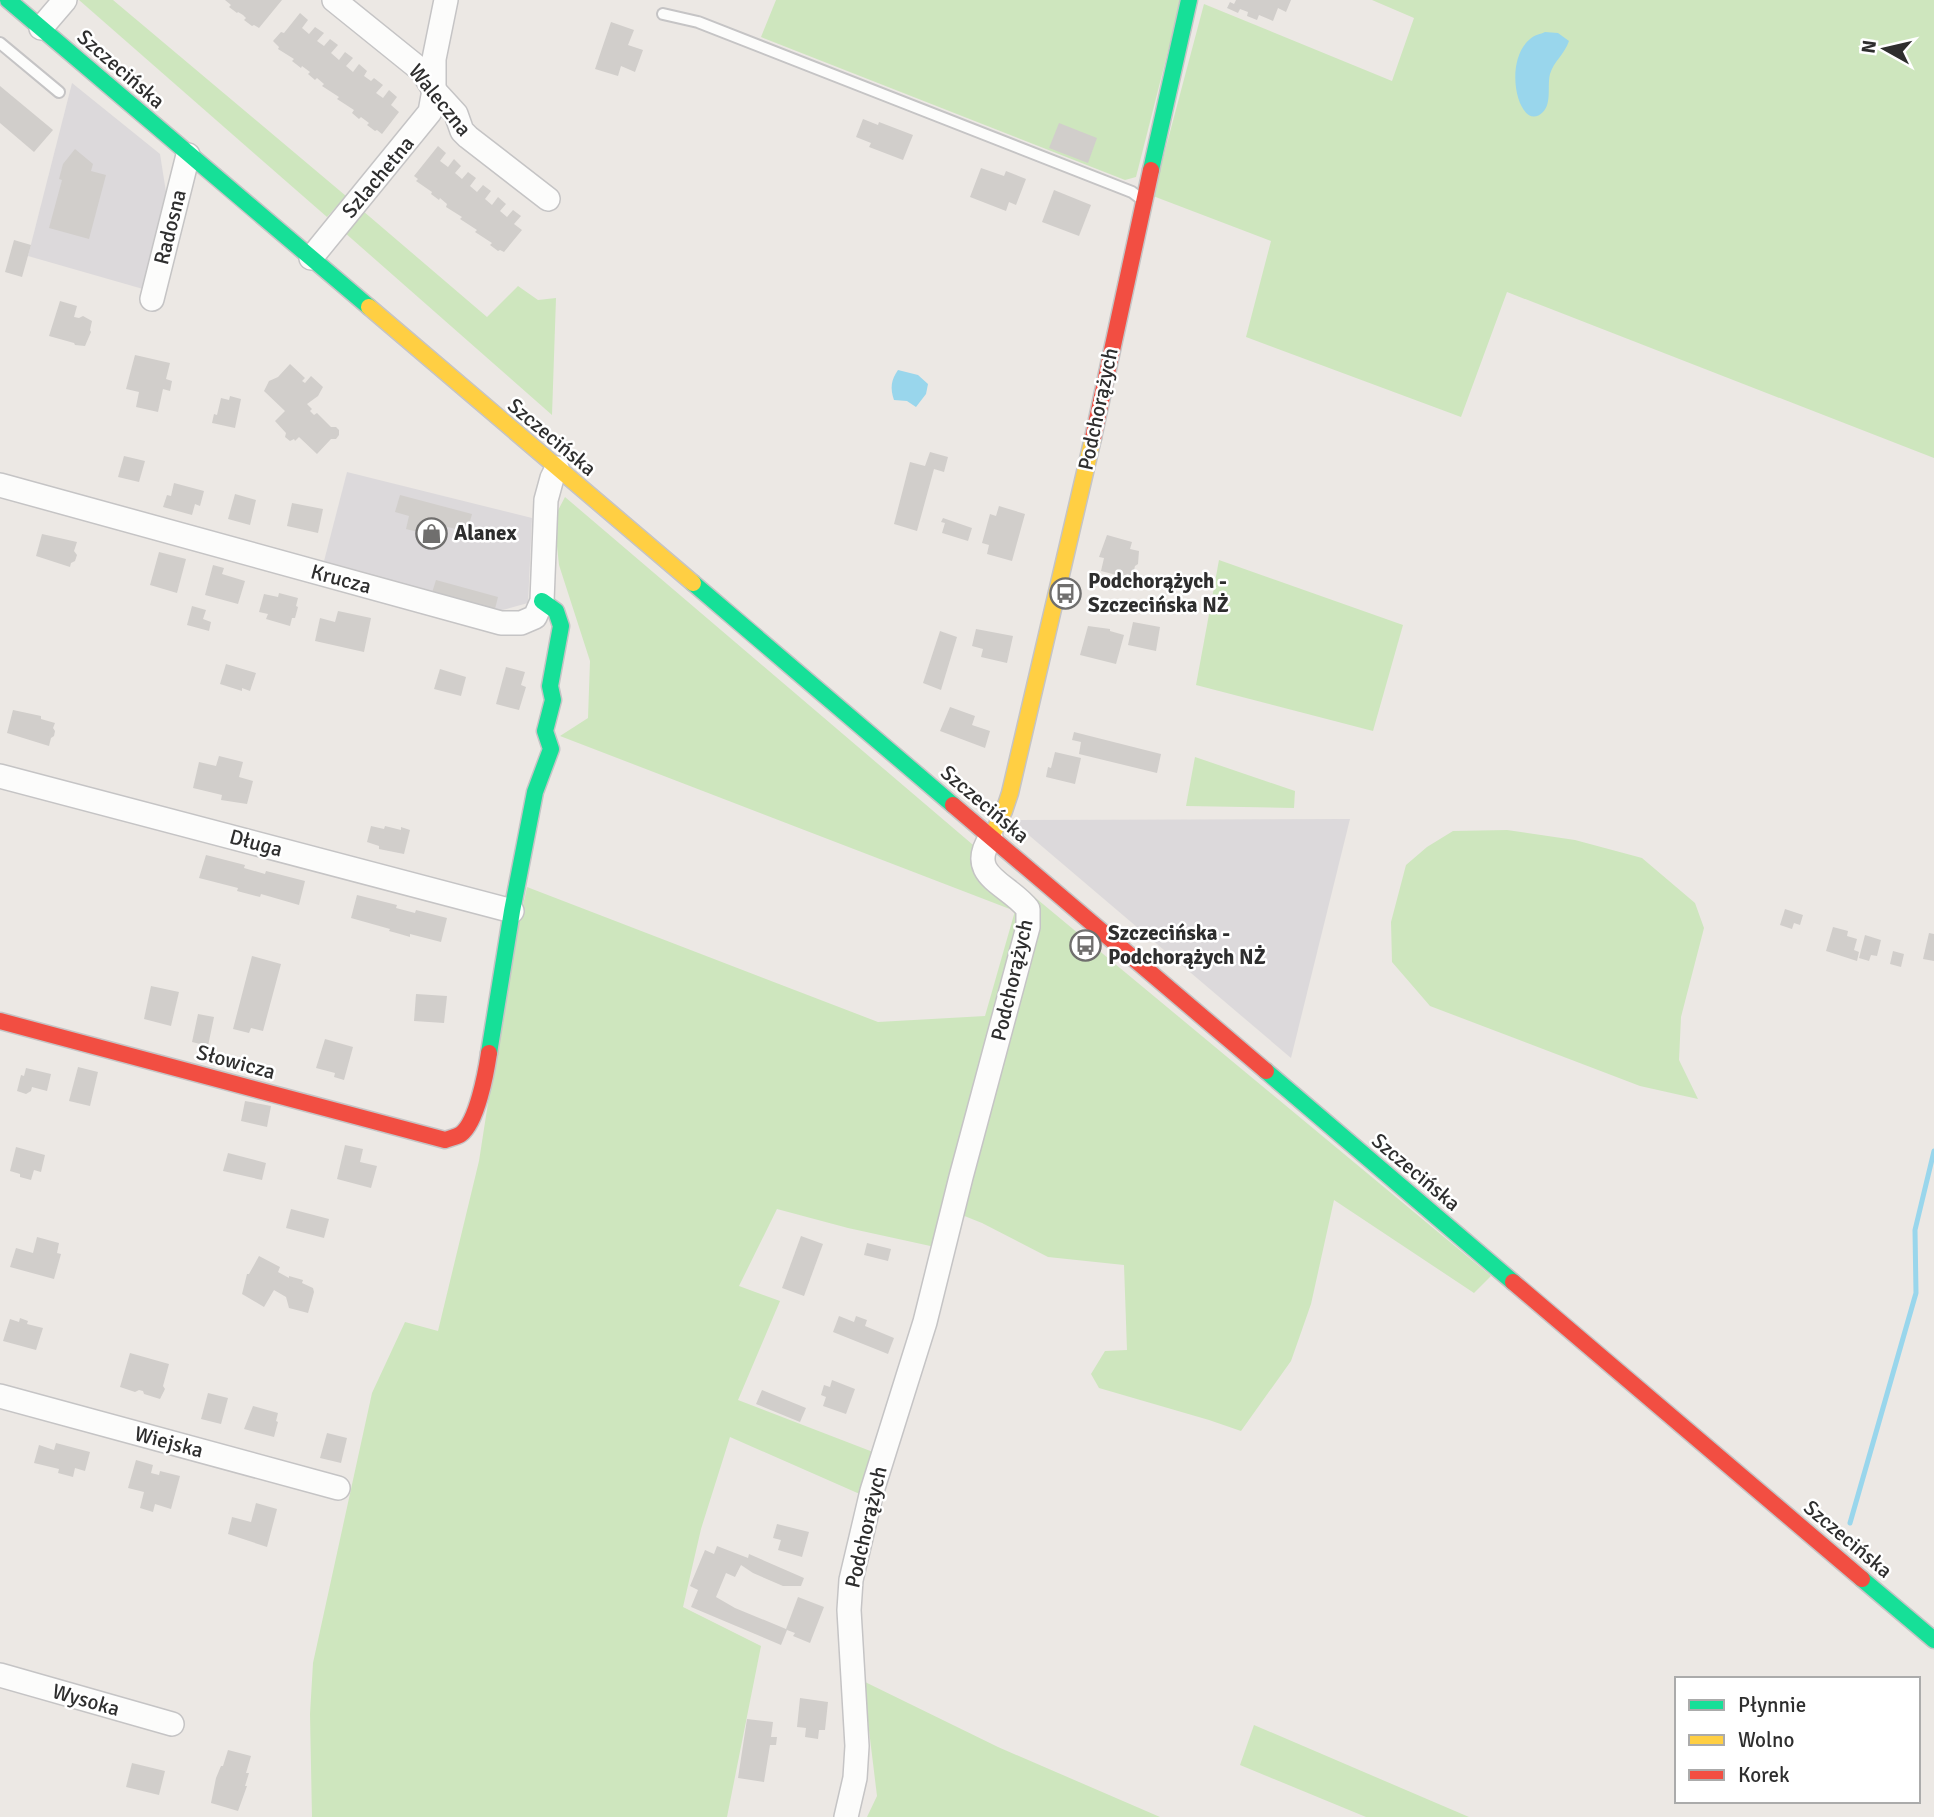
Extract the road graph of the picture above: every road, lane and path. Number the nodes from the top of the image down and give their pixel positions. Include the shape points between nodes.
1 (8, 0) edge
2 (65, 0) edge
3 (334, 0) edge
4 (446, 0) edge
5 (1189, 0) edge
6 (663, 14) dead end
7 (41, 28) junction
8 (0, 43) edge
9 (434, 90) junction
10 (59, 92) dead end
11 (188, 155) junction
12 (548, 199) dead end
13 (1143, 201) junction
14 (311, 258) junction
15 (152, 299) dead end
16 (557, 468) junction
17 (0, 485) edge
18 (542, 601) junction
19 (0, 776) edge
20 (991, 837) junction
21 (512, 911) junction
22 (0, 1021) edge
23 (0, 1396) edge
24 (338, 1488) dead end
25 (1934, 1640) edge
26 (0, 1675) edge
27 (172, 1724) dead end
28 (846, 1817) edge

1 - 7 main road, Szczecińska
2 - 7 street
3 - 9 street, Waleczna via 422,71
4 - 9 street, Szlachetna via 434,59
5 - 13 main road, Podchorążych
6 - 13 lane via 711,27 1132,192
7 - 11 main road, Szczecińska
8 - 10 lane
9 - 12 street, Waleczna via 456,114 468,138
9 - 14 street, Szlachetna via 424,122
11 - 14 main road, Szczecińska
11 - 15 street, Radosna
13 - 20 main road, Podchorążych via 1099,413 1010,793
14 - 16 main road, Szczecińska
16 - 18 street via 546,500
16 - 20 main road, Szczecińska
17 - 18 street, Krucza via 501,623 535,617
18 - 21 main road via 556,611 561,626 545,731 551,749 535,792
19 - 21 street, Długa
20 - 25 main road, Szczecińska
20 - 28 street, Podchorążych via 982,854 984,867 1028,909 1028,927 925,1322 872,1490 851,1580 857,1746
21 - 22 main road, Słowicza via 484,1082 469,1125 460,1135 445,1140
23 - 24 street, Wiejska
26 - 27 street, Wysoka

